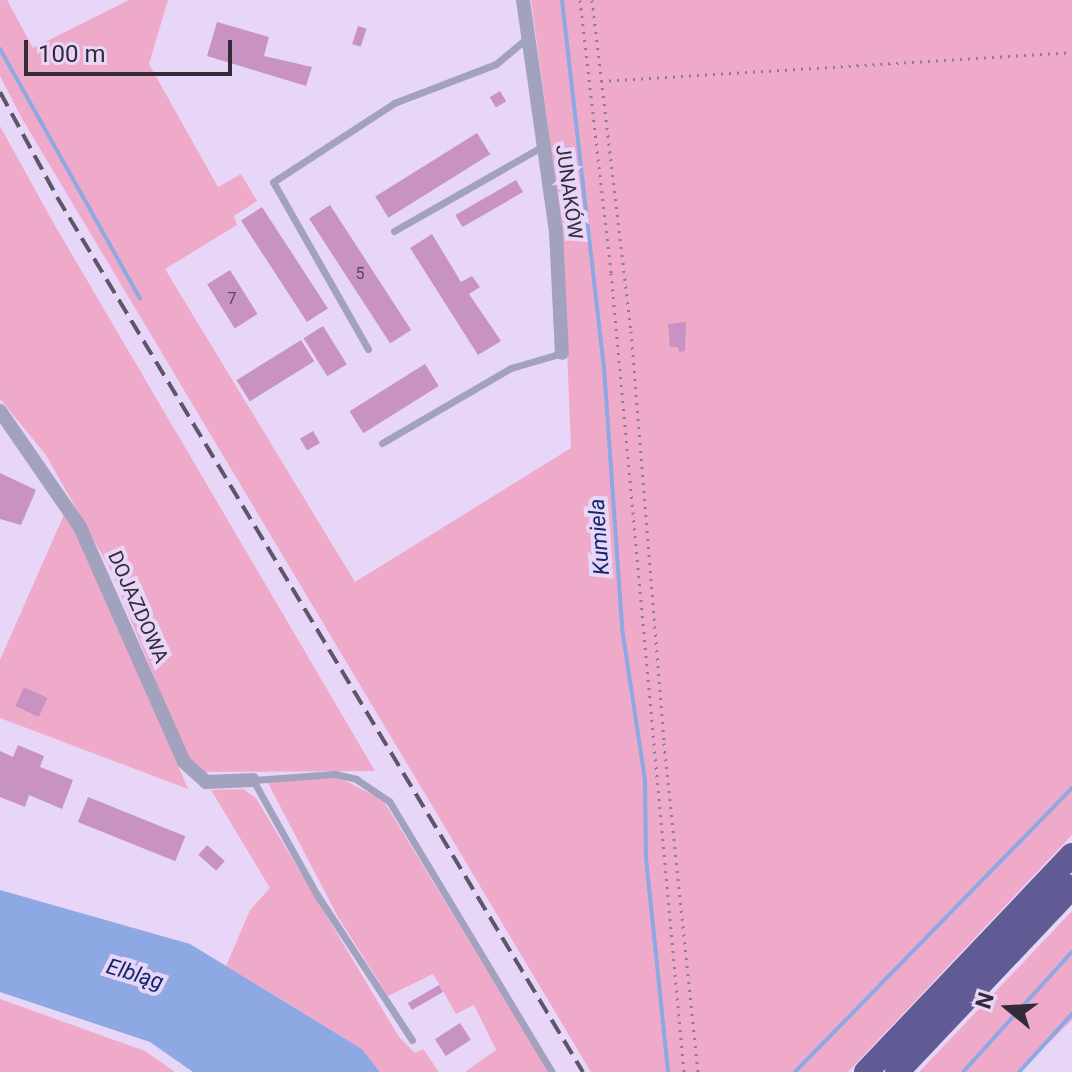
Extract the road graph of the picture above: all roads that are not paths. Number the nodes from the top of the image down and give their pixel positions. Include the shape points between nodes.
1 (523, 0) edge
2 (526, 39) junction
3 (543, 146) junction
4 (394, 231) dead end
5 (368, 349) dead end
6 (562, 353) joint
7 (0, 411) edge
8 (382, 443) dead end
9 (253, 780) junction
10 (1072, 855) edge
11 (1072, 887) edge
12 (412, 1040) dead end
13 (552, 1072) edge
14 (866, 1072) edge
15 (897, 1072) edge

1 - 2 street, JUNAKÓW
2 - 3 street, JUNAKÓW
2 - 5 lane via 496,64 394,103 273,182
3 - 4 lane
3 - 6 street, JUNAKÓW via 556,232
6 - 8 lane via 511,368
7 - 9 street, DOJAZDOWA via 80,527 184,762 206,782
9 - 12 lane via 317,895
9 - 13 lane, DOJAZDOWA via 335,774 356,779 389,801
10 - 14 highway
11 - 15 highway

